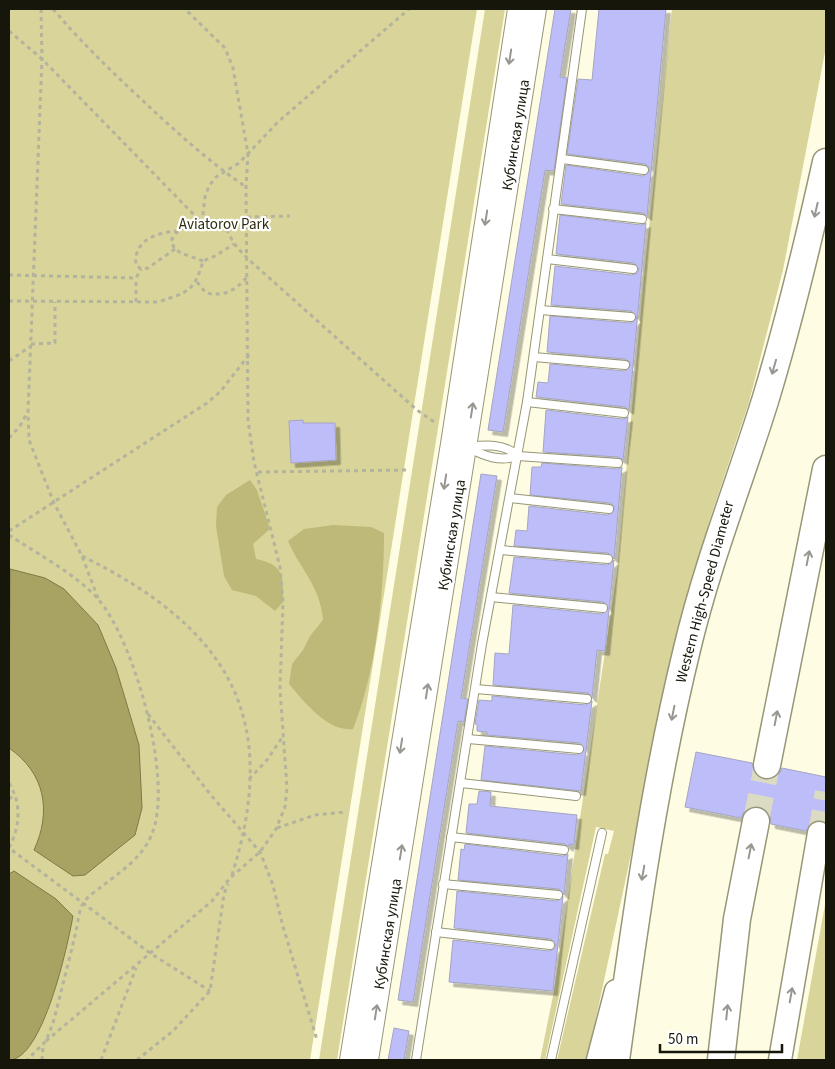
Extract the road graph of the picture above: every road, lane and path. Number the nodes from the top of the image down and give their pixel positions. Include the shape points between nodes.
1 (41, 9) edge
2 (53, 9) edge
3 (185, 9) edge
4 (409, 9) edge
5 (518, 9) edge
6 (536, 9) edge
7 (582, 9) edge
8 (9, 31) edge
9 (42, 59) junction
10 (248, 154) junction
11 (562, 159) junction
12 (826, 162) edge
13 (644, 170) dead end
14 (225, 172) junction
15 (246, 187) junction
16 (553, 210) junction
17 (290, 216) dead end
18 (247, 217) junction
19 (642, 219) dead end
20 (202, 223) junction
21 (176, 231) junction
22 (234, 244) junction
23 (175, 249) junction
24 (247, 258) junction
25 (547, 260) junction
26 (203, 261) junction
27 (141, 269) junction
28 (633, 269) dead end
29 (9, 275) edge
30 (34, 276) junction
31 (247, 277) junction
32 (136, 278) junction
33 (197, 282) junction
34 (9, 301) edge
35 (33, 301) junction
36 (55, 302) junction
37 (136, 302) junction
38 (540, 310) junction
39 (631, 317) dead end
40 (31, 345) junction
41 (249, 354) junction
42 (534, 356) junction
43 (9, 360) edge
44 (625, 365) dead end
45 (527, 402) junction
46 (417, 410) dead end
47 (28, 412) junction
48 (624, 413) dead end
49 (9, 438) edge
50 (459, 446) junction
51 (518, 456) junction
52 (618, 463) dead end
53 (826, 469) edge
54 (408, 470) dead end
55 (258, 472) junction
56 (510, 498) junction
57 (54, 503) junction
58 (609, 509) dead end
59 (9, 533) edge
60 (500, 550) junction
61 (82, 556) junction
62 (608, 559) dead end
63 (491, 597) junction
64 (98, 599) junction
65 (603, 608) dead end
66 (476, 688) junction
67 (587, 699) dead end
68 (148, 714) junction
69 (284, 735) junction
70 (468, 739) junction
71 (579, 750) dead end
72 (766, 766) tunnel mouth
73 (249, 779) junction
74 (9, 783) edge
75 (461, 784) junction
76 (15, 795) junction
77 (576, 796) dead end
78 (9, 799) edge
79 (345, 812) dead end
80 (756, 821) tunnel mouth
81 (276, 829) junction
82 (244, 833) junction
83 (602, 833) dead end
84 (819, 834) tunnel mouth
85 (452, 837) junction
86 (564, 850) dead end
87 (260, 852) junction
88 (230, 878) junction
89 (443, 884) junction
90 (558, 895) dead end
91 (83, 902) junction
92 (636, 908) junction
93 (436, 932) junction
94 (550, 945) dead end
95 (150, 953) junction
96 (138, 966) junction
97 (210, 991) junction
98 (317, 1040) dead end
99 (46, 1041) junction
100 (42, 1045) junction
101 (27, 1060) edge
102 (42, 1060) edge
103 (101, 1060) edge
104 (137, 1060) edge
105 (350, 1060) edge
106 (368, 1060) edge
107 (416, 1060) edge
108 (550, 1060) edge
109 (598, 1060) edge
110 (616, 1060) edge
111 (722, 1060) edge
112 (780, 1060) edge

1 - 9 path
2 - 14 path via 104,64
3 - 10 path via 225,48 237,86
4 - 10 path via 278,121
5 -> 50 main road, Кубинская улица
50 -> 6 main road, Кубинская улица
7 - 11 lane
8 - 9 path
9 - 20 path
9 - 30 path
10 - 14 path
10 - 15 path
11 - 13 lane
11 - 16 lane
12 -> 92 highway, Western High-Speed Diameter via 791,309 764,402 722,524 687,648
14 - 15 path
14 - 20 path via 209,186
15 - 18 path
16 - 19 lane
16 - 25 lane
17 - 18 path
18 - 24 path
20 - 21 path via 188,224
20 - 22 path via 214,223 225,228
21 - 23 path via 171,242
21 - 27 path via 158,233 143,243 136,260 137,267
22 - 24 path
22 - 26 path
23 - 26 path
23 - 27 path via 148,268
24 - 31 path
24 - 46 path
25 - 28 lane
25 - 38 lane
26 - 33 path
27 - 32 path
29 - 30 path
30 - 32 path
30 - 35 path
31 - 33 path via 232,291 222,294 206,293
31 - 41 path
32 - 37 path
33 - 37 path via 171,298
34 - 35 path
35 - 36 path
35 - 40 path
36 - 37 path
36 - 40 path via 55,344
38 - 39 lane
38 - 42 lane
40 - 43 path
40 - 47 path
41 - 55 path via 248,420
41 - 57 path via 220,392 207,403
42 - 44 lane
42 - 45 lane
45 - 48 lane
45 - 51 lane
47 - 49 path
47 - 57 path via 29,440
50 - 51 lane via 507,460
50 - 51 lane via 510,448
50 -> 105 main road, Кубинская улица
106 -> 50 main road, Кубинская улица
51 - 52 lane
51 - 56 lane
72 -> 53 highway
54 - 55 path
55 - 69 path via 281,576 280,675
56 - 58 lane
56 - 60 lane
57 - 59 path
57 - 61 path
59 - 64 path
60 - 62 lane
60 - 63 lane
61 - 64 path
61 - 73 path via 169,610 214,655 234,688 246,720
63 - 65 lane
63 - 66 lane
64 - 68 path via 122,639
66 - 67 lane
66 - 70 lane
68 - 82 path
68 - 91 path via 158,804 151,838 135,858
69 - 73 path
69 - 81 path via 287,788
70 - 71 lane
70 - 75 lane
73 - 82 path
74 - 76 path
75 - 77 lane
75 - 85 lane
76 - 78 path
76 - 91 path via 18,823 9,848
79 - 81 path via 316,815
111 -> 80 highway via 737,919
81 - 87 path
82 - 87 path
82 - 88 path
83 - 108 lane
112 -> 84 main road
85 - 86 lane
85 - 89 lane
87 - 88 path
87 - 98 path via 273,885
88 - 95 path via 212,902
88 - 97 path via 224,894
89 - 90 lane
89 - 93 lane
91 - 95 path
91 - 99 path via 54,1023
92 - 109 main road
92 - 110 highway, Western High-Speed Diameter
93 - 94 lane
93 - 107 lane
95 - 96 path
95 - 97 path
96 - 99 path
96 - 103 path
97 - 104 path via 173,1031
99 - 100 path
100 - 101 path
100 - 102 path

